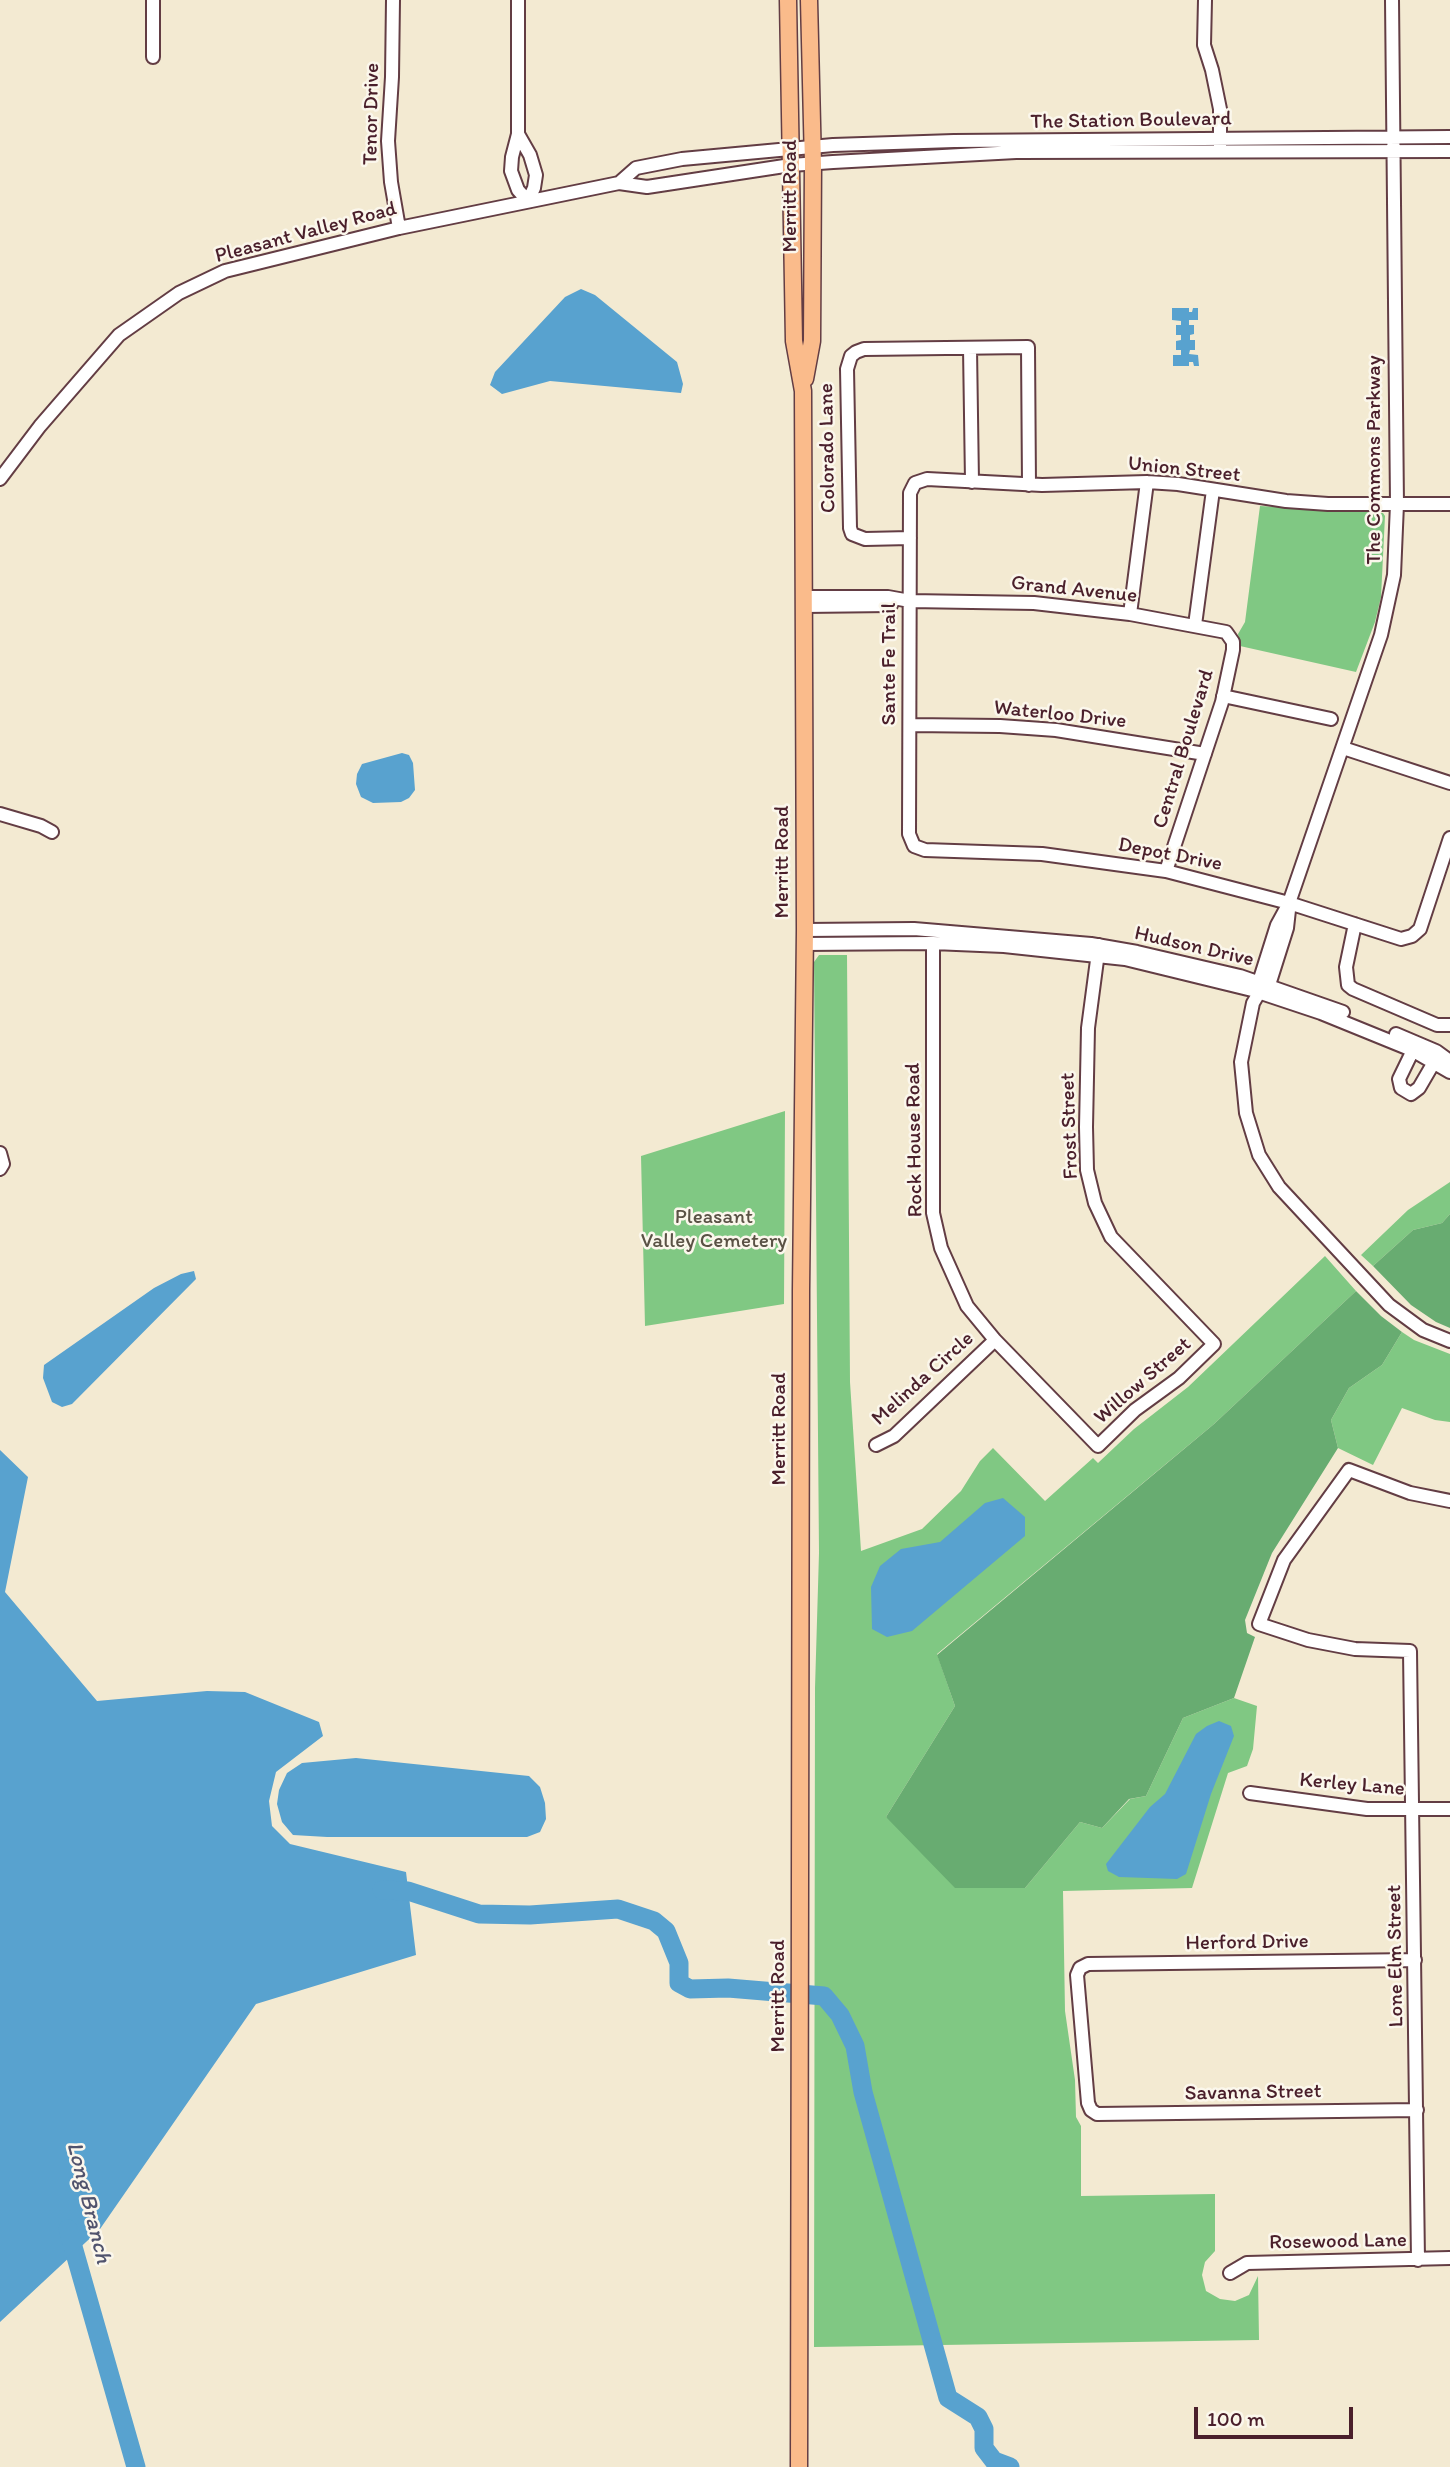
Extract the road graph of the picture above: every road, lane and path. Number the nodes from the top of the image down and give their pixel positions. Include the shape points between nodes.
1 (153, 0) edge
2 (393, 0) edge
3 (518, 0) edge
4 (788, 0) edge
5 (809, 0) edge
6 (1205, 0) edge
7 (1392, 0) edge
8 (153, 57) dead end
9 (518, 134) junction
10 (1450, 137) edge
11 (1392, 144) junction
12 (1220, 145) junction
13 (812, 146) junction
14 (791, 148) junction
15 (1450, 151) edge
16 (813, 164) junction
17 (791, 165) junction
18 (619, 183) junction
19 (528, 201) junction
20 (398, 228) junction
21 (970, 348) junction
22 (803, 391) junction
23 (0, 479) edge
24 (972, 482) junction
25 (1147, 482) junction
26 (915, 483) joint
27 (1029, 485) junction
28 (1213, 490) junction
29 (1396, 504) junction
30 (1450, 504) edge
31 (910, 538) junction
32 (910, 601) junction
33 (804, 602) junction
34 (1130, 614) junction
35 (1195, 625) junction
36 (1230, 636) joint
37 (1223, 696) junction
38 (1331, 719) dead end
39 (910, 725) junction
40 (1343, 748) junction
41 (1205, 754) junction
42 (1450, 783) edge
43 (0, 814) edge
44 (52, 832) dead end
45 (1450, 838) edge
46 (914, 846) joint
47 (1166, 872) junction
48 (1289, 903) junction
49 (1355, 924) junction
50 (804, 937) junction
51 (933, 943) junction
52 (1099, 951) junction
53 (1263, 987) junction
54 (1450, 1025) edge
55 (1414, 1046) junction
56 (1441, 1058) edge
57 (1450, 1072) edge
58 (0, 1153) edge
59 (0, 1169) edge
60 (995, 1340) junction
61 (1450, 1341) edge
62 (1213, 1344) joint
63 (876, 1445) dead end
64 (1098, 1446) joint
65 (1450, 1501) edge
66 (1250, 1793) dead end
67 (1413, 1810) junction
68 (1450, 1810) edge
69 (1415, 1960) junction
70 (1091, 2110) joint
71 (1417, 2110) junction
72 (1450, 2258) edge
73 (1418, 2260) junction
74 (1230, 2273) dead end
75 (799, 2467) edge

1 - 8 street
2 - 20 street, Tenor Drive via 388,141
3 - 9 street
4 - 14 main road, Merritt Road
5 - 13 main road, Merritt Road
6 - 12 street via 1204,45 1220,109
7 - 11 street, The Commons Parkway
9 - 19 street via 536,175
9 - 19 street via 511,171 517,190
10 - 11 street, The Station Boulevard
11 - 12 street, The Station Boulevard
11 - 15 street, The Station Boulevard
11 - 29 street, The Commons Parkway
12 - 13 street, The Station Boulevard via 954,141
12 - 16 street, The Station Boulevard
13 - 14 street, Pleasant Valley Road
13 - 16 main road, Merritt Road
14 - 17 main road, Merritt Road
14 - 18 street, Pleasant Valley Road via 636,168
16 - 17 street, Pleasant Valley Road
16 - 22 main road, Merritt Road via 811,341
17 - 18 street, Pleasant Valley Road via 647,187
17 - 22 main road, Merritt Road via 794,341
18 - 19 street, Pleasant Valley Road
19 - 20 street, Pleasant Valley Road
20 - 23 street, Pleasant Valley Road via 225,271 179,293 119,335
21 - 24 street
21 - 27 street, Colorado Lane via 1028,347
21 - 31 street, Colorado Lane via 863,349 848,362 852,534 865,539
22 - 33 main road, Merritt Road
24 - 26 street, Union Street via 927,479
24 - 27 street, Union Street
25 - 27 street, Union Street
25 - 28 street, Union Street
25 - 34 street
26 - 31 street, Sante Fe Trail via 910,493
28 - 29 street, Union Street via 1296,502
28 - 35 street
29 - 30 street, Union Street
29 - 40 street, The Commons Parkway via 1394,575 1388,604
31 - 32 street, Sante Fe Trail
32 - 33 street, Grand Avenue via 888,606
32 - 34 street, Grand Avenue via 1034,603
32 - 39 street, Sante Fe Trail
33 - 50 main road, Merritt Road
34 - 35 street, Grand Avenue
35 - 36 street, Grand Avenue via 1220,629
36 - 37 street, Central Boulevard via 1233,650
37 - 38 street
37 - 41 street, Central Boulevard
39 - 41 street, Waterloo Drive via 1056,730
39 - 46 street, Sante Fe Trail via 909,834
40 - 42 street
40 - 48 street, The Commons Parkway
41 - 47 street, Central Boulevard
43 - 44 street
45 - 49 street, Depot Drive via 1420,929 1401,939
46 - 47 street, Depot Drive via 1042,854
47 - 48 street, Depot Drive
48 - 49 street, Depot Drive
48 - 53 street, The Commons Parkway via 1287,928
49 - 54 street via 1346,967 1348,985 1437,1025
50 - 51 street, Hudson Drive
50 - 52 street, Hudson Drive via 914,929
50 - 75 main road, Merritt Road
51 - 52 street, Hudson Drive
51 - 60 street, Rock House Road via 933,1213 952,1276 967,1306
52 - 53 street, Hudson Drive
52 - 62 street, Frost Street via 1088,1028 1086,1127 1087,1170 1095,1203 1111,1237
53 - 55 street, Hudson Drive
53 - 61 street, The Commons Parkway via 1253,1003 1241,1062 1246,1113 1259,1155 1279,1188 1389,1305 1423,1330
55 - 56 street, Hudson Drive
55 - 56 street via 1399,1079 1401,1088 1411,1094
56 - 57 street, Hudson Drive
58 - 59 street via 4,1164
60 - 63 street, Melinda Circle via 894,1436
60 - 64 street, Rock House Road
62 - 64 street, Willow Street
65 - 67 street, Lone Elm Street via 1410,1493 1349,1470 1284,1560 1259,1624 1308,1640 1410,1651
66 - 67 street, Kerley Lane via 1367,1809
67 - 68 street, Kerley Lane
67 - 69 street, Lone Elm Street
69 - 70 street, Herford Drive via 1088,1964 1077,1975
69 - 71 street, Lone Elm Street
70 - 71 street, Savanna Street via 1097,2114
71 - 73 street, Lone Elm Street
72 - 73 street, Rosewood Lane
73 - 74 street, Rosewood Lane via 1247,2263

